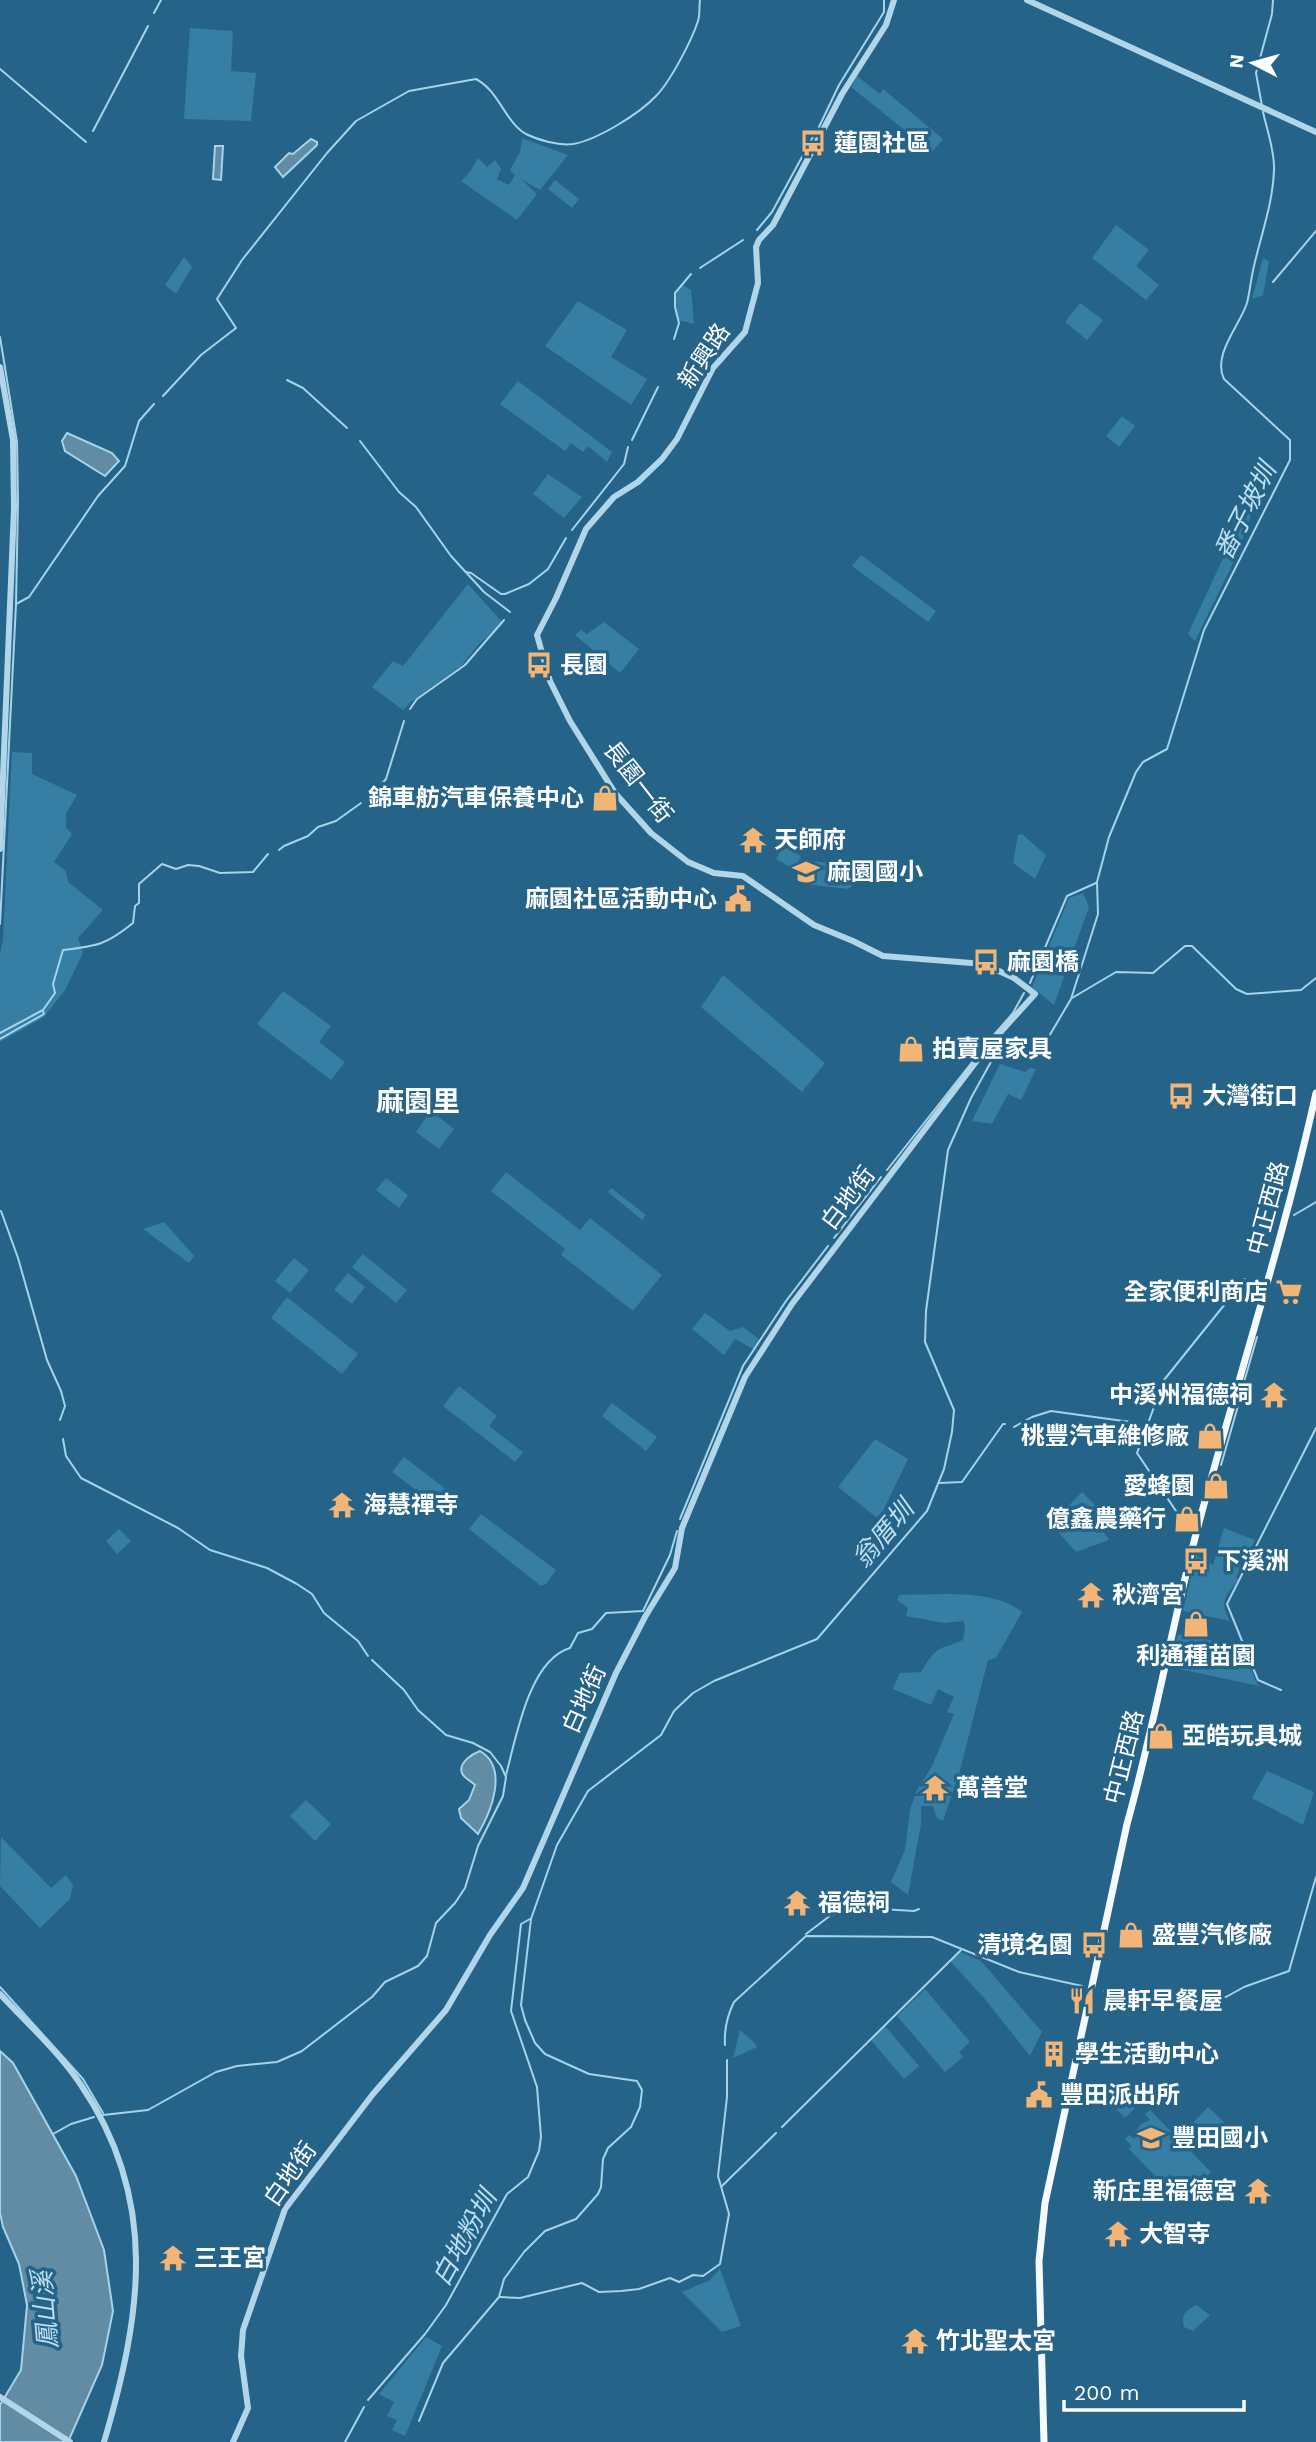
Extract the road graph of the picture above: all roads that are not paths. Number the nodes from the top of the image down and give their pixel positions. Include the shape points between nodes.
1 (894, 0) edge
2 (1027, 0) edge
3 (1316, 132) edge
4 (0, 367) edge
5 (537, 635) joint
6 (0, 849) edge
7 (1034, 994) joint
8 (1316, 1093) edge
9 (0, 1994) edge
10 (0, 2397) edge
11 (71, 2442) edge
12 (104, 2442) edge
13 (233, 2442) edge
14 (1044, 2442) edge

1 - 5 street, 新興路 via 886,25 842,94 773,225 759,240 755,254 758,283 745,332 713,368 662,459 608,503 586,529
2 - 3 street
4 - 6 street via 13,440 14,508
5 - 7 street, 長園一街 via 550,681 583,742 625,805 670,849 714,873 743,876 814,925 875,954 984,964
7 - 13 street, 白地街 via 988,1046 814,1274 745,1377 682,1528 675,1568 616,1673 523,1888 446,2010 373,2094 285,2209 243,2330 241,2356 248,2407
8 - 14 main road, 中正西路 via 1196,1536 1127,1824 1045,2203 1039,2261
9 - 12 street via 81,2084 106,2127 125,2176 136,2228 136,2297 128,2352
10 - 11 street

